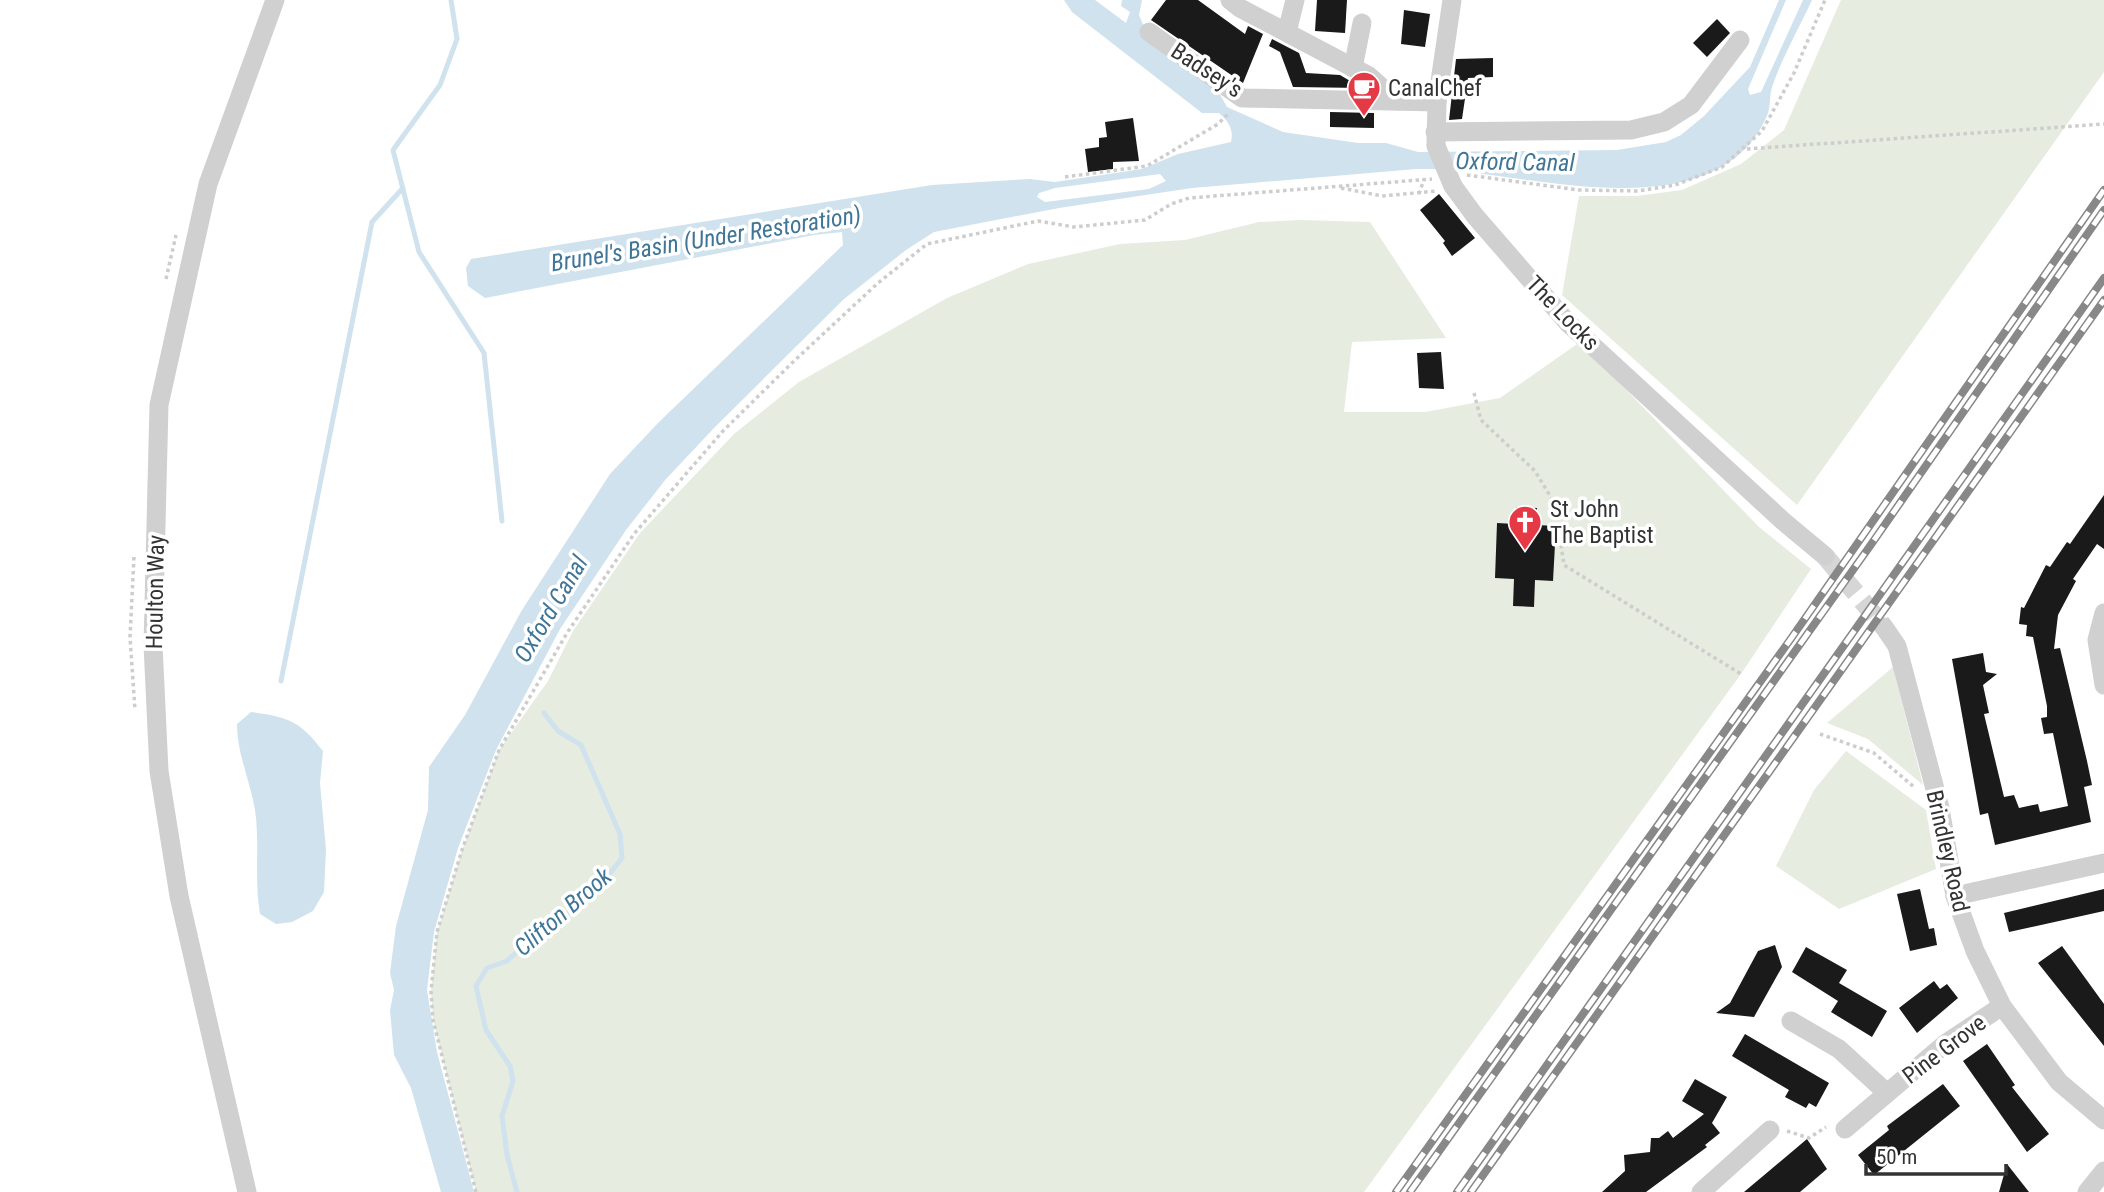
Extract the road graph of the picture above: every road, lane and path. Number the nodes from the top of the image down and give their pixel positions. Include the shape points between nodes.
1 (275, 0) edge
2 (1230, 0) edge
3 (1295, 0) edge
4 (1452, 0) edge
5 (1825, 0) edge
6 (1362, 23) dead end
7 (1149, 32) dead end
8 (1287, 32) junction
9 (1740, 40) dead end
10 (1353, 68) junction
11 (1397, 102) junction
12 (1437, 102) junction
13 (1218, 124) dead end
14 (2104, 124) edge
15 (1435, 139) junction
16 (1745, 149) junction
17 (1065, 177) dead end
18 (1424, 179) junction
19 (1453, 182) junction
20 (1339, 187) junction
21 (1419, 194) junction
22 (1474, 393) dead end
23 (1825, 556) tunnel mouth
24 (2104, 613) edge
25 (1884, 627) tunnel mouth
26 (1741, 674) dead end
27 (2104, 685) edge
28 (1820, 734) dead end
29 (1940, 808) junction
30 (2104, 863) edge
31 (1955, 896) junction
32 (2002, 1006) junction
33 (1791, 1021) dead end
34 (1887, 1093) junction
35 (2104, 1120) edge
36 (1845, 1129) joint
37 (1770, 1130) joint
38 (2104, 1171) edge
39 (247, 1192) edge
40 (476, 1192) edge
41 (1701, 1192) edge
42 (2087, 1192) edge

1 - 39 street, Houlton Way via 208,184 159,405 153,645 159,771 179,896
2 - 8 street
3 - 8 street
4 - 12 street, The Locks
5 - 16 path via 1794,73 1762,131
6 - 10 street
7 - 11 street, Badsey's via 1242,98
8 - 10 street
9 - 15 street via 1691,105 1664,122 1631,130
10 - 11 street
11 - 12 street, Badsey's
12 - 15 street, The Locks
13 - 17 path via 1147,166
14 - 16 path
15 - 19 street, The Locks, bridge
16 - 19 path via 1722,167 1662,189 1579,190
18 - 19 path
18 - 20 path
18 - 21 path
19 - 21 path
19 - 23 street, The Locks via 1568,323
20 - 21 path via 1382,196
20 - 40 path via 1189,198 1145,220 1074,227 1038,221 927,244 794,361 671,488 593,591 499,750 461,850 437,932 433,1020
22 - 26 path via 1481,420 1535,471 1555,504 1564,565
24 - 27 street via 2097,640
25 - 29 street, Brindley Road via 1897,646
28 - 29 path via 1874,753
29 - 31 street, Brindley Road
30 - 31 street
31 - 32 street, Brindley Road
32 - 34 street, Pine Grove via 1945,1044
32 - 35 street, Brindley Road via 2059,1082
33 - 34 street, Pine Grove via 1839,1049
34 - 36 street, Pine Grove
36 - 37 path via 1827,1126 1809,1138 1794,1131
37 - 41 street
38 - 42 street

